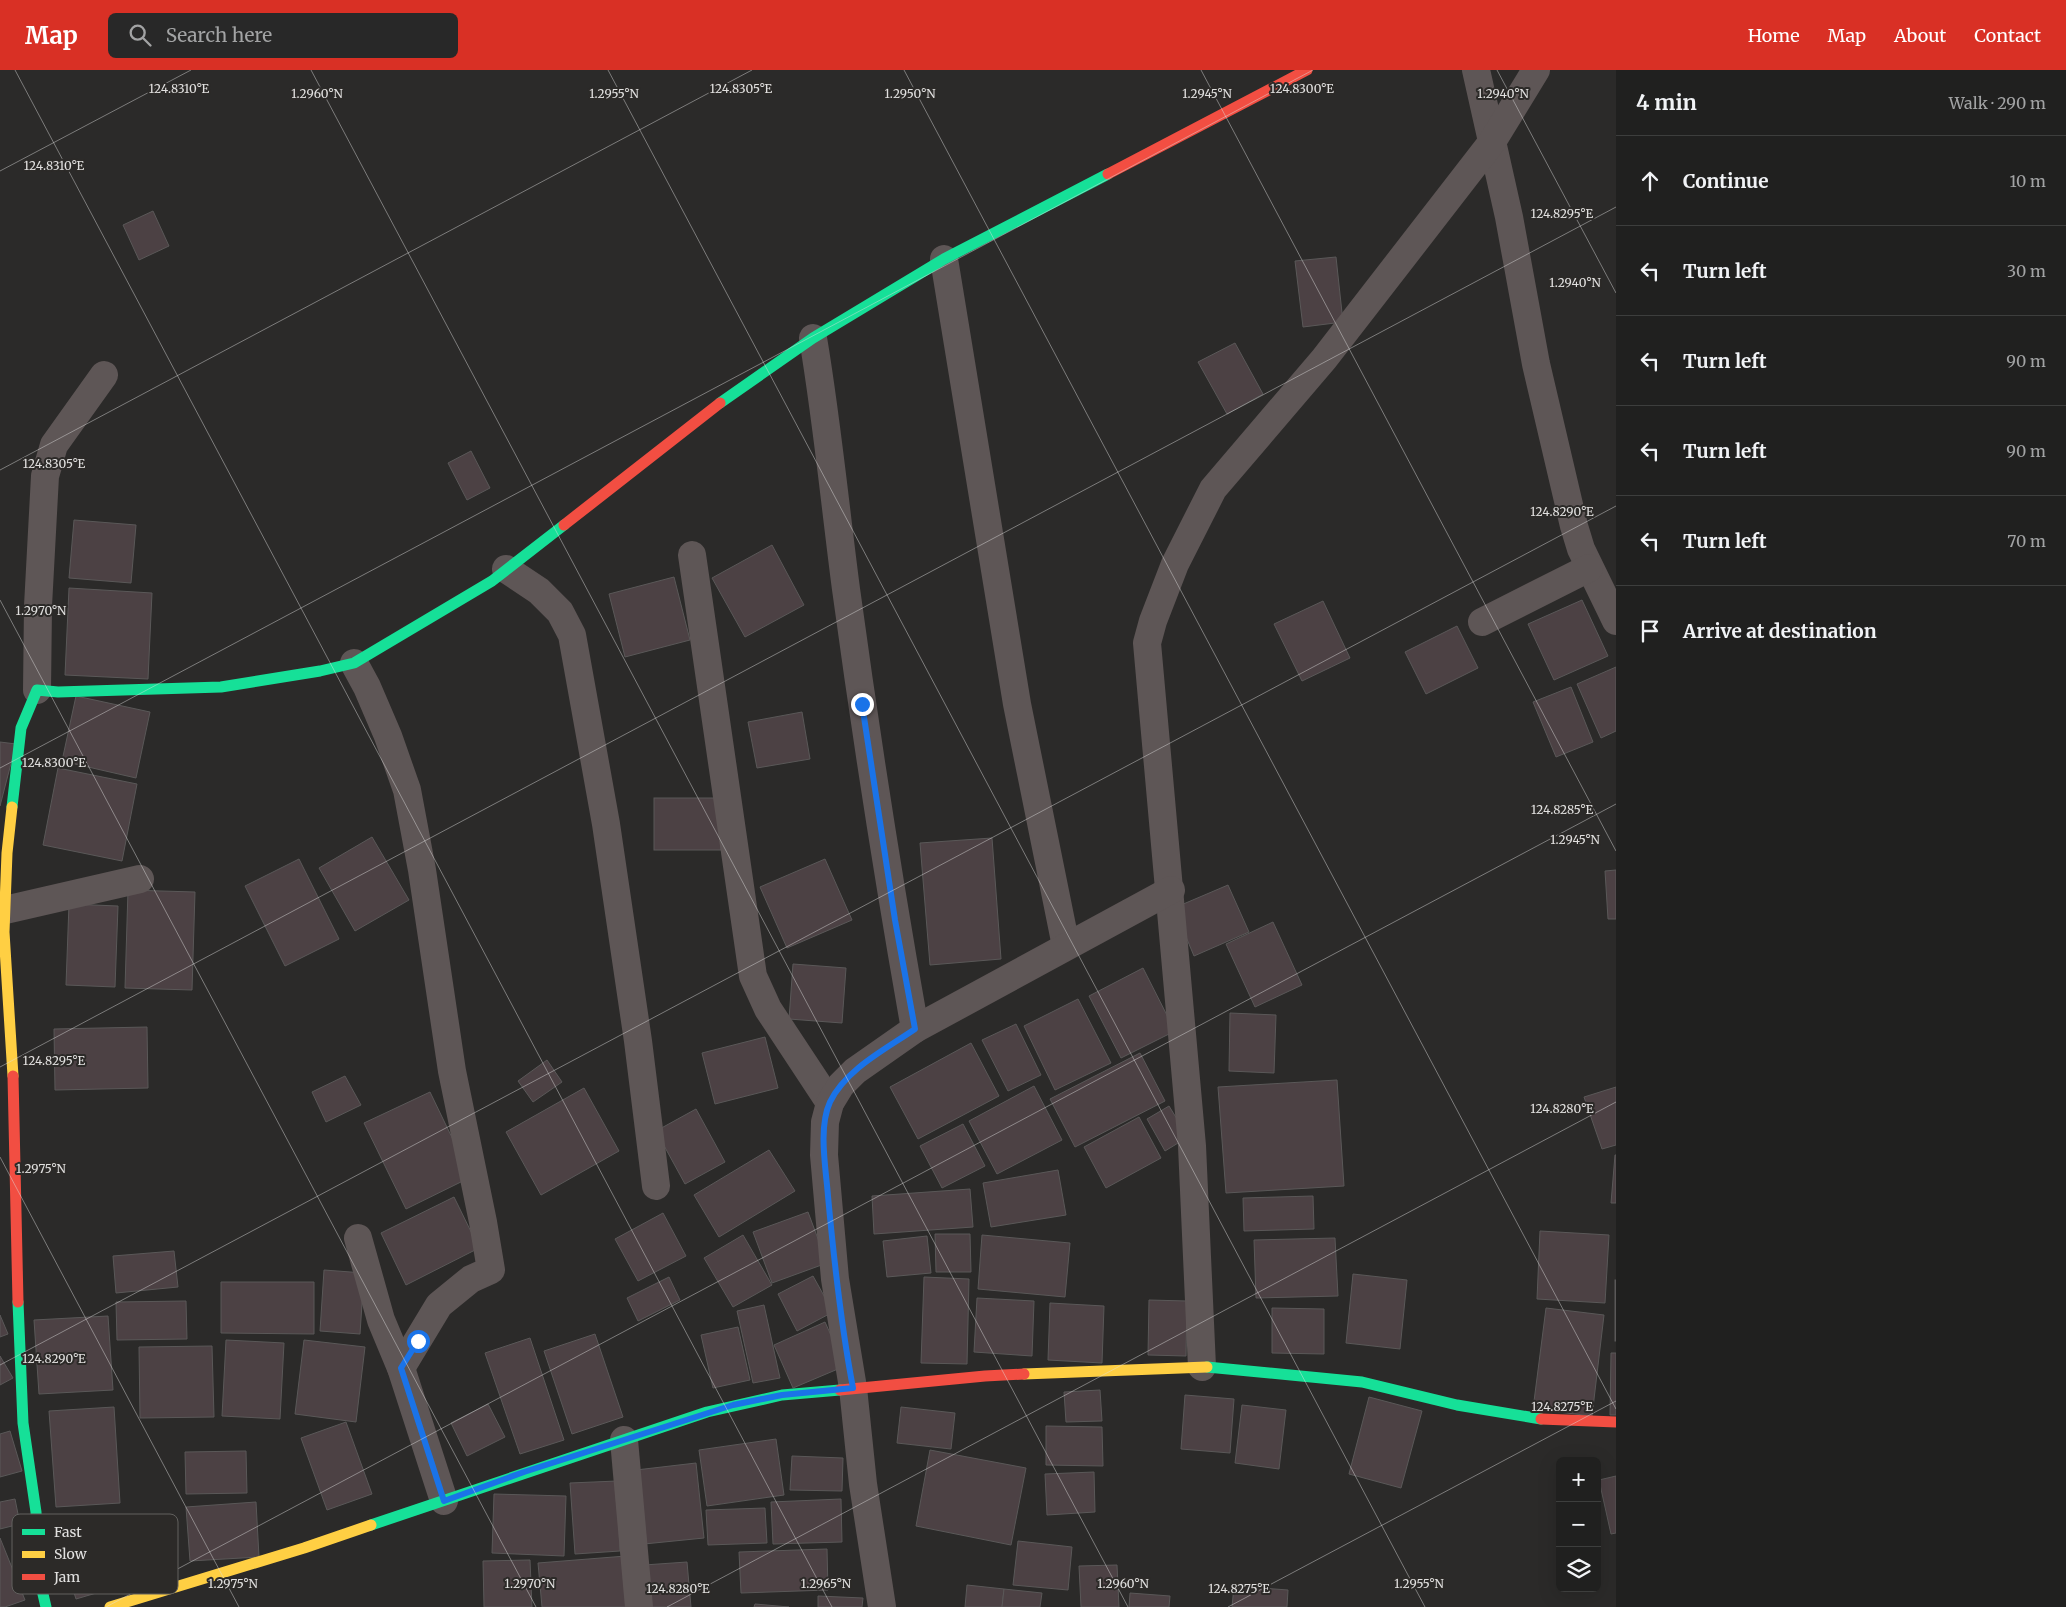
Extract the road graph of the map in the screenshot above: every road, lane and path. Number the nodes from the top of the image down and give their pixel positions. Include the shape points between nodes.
1 (1307, 70) edge
2 (1476, 70) edge
3 (1536, 70) edge
4 (1492, 142) junction
5 (944, 259) junction
6 (813, 338) junction
7 (104, 375) dead end
8 (692, 555) dead end
9 (1590, 568) junction
10 (506, 569) junction
11 (1616, 621) edge
12 (1482, 622) dead end
13 (354, 663) junction
14 (37, 690) junction
15 (140, 879) dead end
16 (1171, 890) junction
17 (5, 910) junction
18 (1066, 946) junction
19 (915, 1029) junction
20 (830, 1103) junction
21 (656, 1186) dead end
22 (358, 1238) dead end
23 (1202, 1367) junction
24 (401, 1368) junction
25 (853, 1388) junction
26 (1616, 1422) edge
27 (624, 1440) junction
28 (444, 1501) junction
29 (36, 1514) edge
30 (178, 1586) edge
31 (43, 1594) edge
32 (153, 1594) edge
33 (46, 1607) edge
34 (110, 1607) edge
35 (639, 1607) edge
36 (882, 1607) edge

1 - 5 street
2 - 4 street
3 - 4 street
4 - 9 street via 1536,364 1574,526
4 - 16 street via 1324,359 1212,489 1175,564 1147,643
5 - 6 street
5 - 18 street via 1016,704
6 - 10 street via 698,419
6 - 19 street via 862,704
7 - 14 street via 54,445 45,476
8 - 20 street via 753,976 768,1009
9 - 11 street
9 - 12 street
10 - 13 street
10 - 21 street via 539,592 560,612 572,635 607,834
13 - 14 street via 220,687
13 - 24 street via 388,736 406,790 422,870 452,1071 491,1270 471,1279 439,1305
14 - 17 street via 21,728
15 - 17 street
16 - 18 street
16 - 23 street via 1192,1146
17 - 29 street via 12,1049 19,1361 23,1423
18 - 19 street
19 - 20 street via 855,1071
20 - 25 street via 824,1122 825,1164 835,1279
22 - 24 street via 381,1320
23 - 25 street via 985,1376
23 - 26 street via 1362,1382 1457,1405 1541,1419
24 - 28 street
25 - 27 street via 782,1395 733,1405
25 - 36 street via 863,1484
27 - 28 street
27 - 35 street
28 - 30 street
31 - 33 street
32 - 34 street

